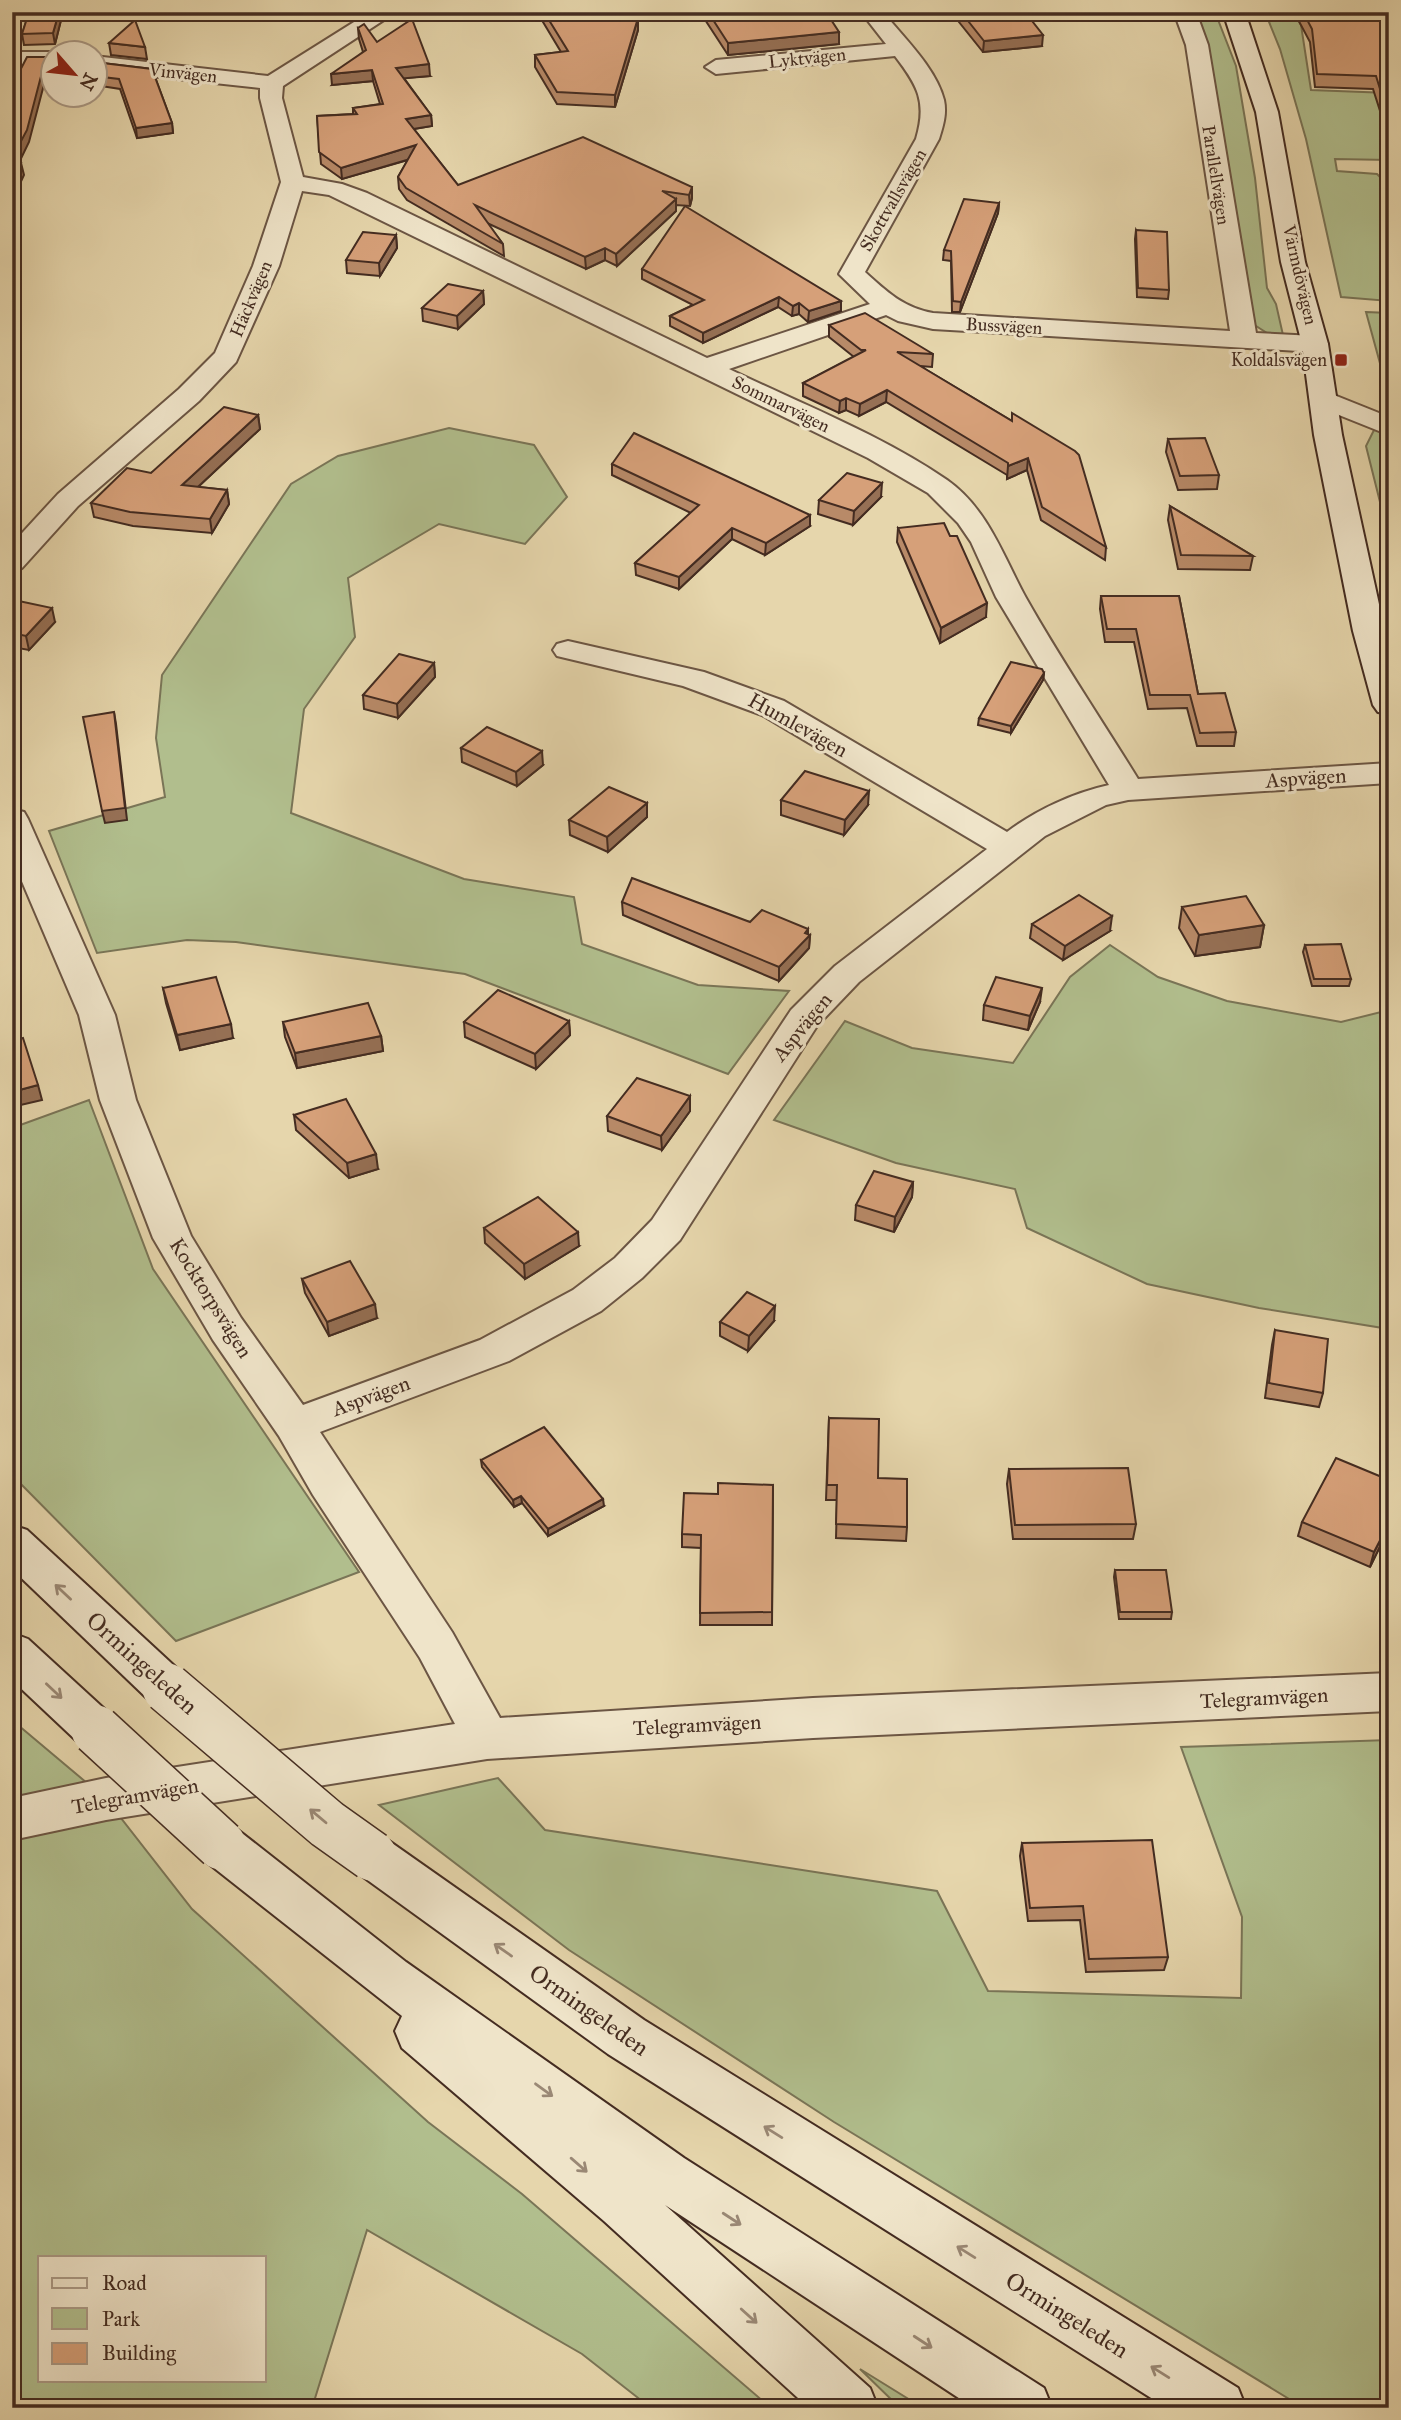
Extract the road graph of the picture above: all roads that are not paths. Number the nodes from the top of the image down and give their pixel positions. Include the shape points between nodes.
1 (385, 12) edge
2 (872, 12) edge
3 (1185, 12) edge
4 (1234, 12) edge
5 (899, 49) junction
6 (12, 59) edge
7 (38, 59) edge
8 (108, 65) edge
9 (716, 67) dead end
10 (272, 83) junction
11 (293, 182) junction
12 (888, 306) junction
13 (1244, 339) junction
14 (1315, 344) junction
15 (705, 368) junction
16 (1324, 400) junction
17 (1389, 427) edge
18 (12, 562) edge
19 (568, 650) dead end
20 (1389, 705) edge
21 (1389, 773) edge
22 (1128, 790) junction
23 (12, 819) edge
24 (1007, 847) junction
25 (294, 1425) junction
26 (12, 1542) edge
27 (12, 1652) edge
28 (1389, 1692) edge
29 (487, 1739) junction
30 (12, 1819) edge
31 (309, 1923) junction
32 (850, 2408) edge
33 (1024, 2408) edge
34 (1217, 2408) edge

1 - 10 street
2 - 5 street, Skottvallsvägen
3 - 13 street, Parallellvägen via 1196,45
4 - 14 street, Värmdövägen via 1267,112 1293,262
5 - 9 street, Lyktvägen
5 - 12 street, Skottvallsvägen via 929,90 935,117 924,148 852,274
6 - 7 street
8 - 10 street, Vinvägen
10 - 11 street via 271,98
11 - 15 street, Sommarvägen via 358,198
11 - 18 street, Häckvägen via 266,266 227,356 190,395 68,499
12 - 13 street, Bussvägen via 907,316 942,322
12 - 15 street
13 - 14 street, Bussvägen
14 - 16 street, Värmdövägen
15 - 22 street, Sommarvägen via 906,466 958,506 985,542 1011,597
16 - 17 street
16 - 20 street, Värmdövägen via 1368,631
19 - 24 street, Humlevägen via 693,679 773,708
21 - 22 street, Aspvägen
22 - 24 street, Aspvägen via 1063,812
23 - 25 street, Kocktorpsvägen via 97,1015 118,1100 172,1238 227,1329
24 - 25 street, Aspvägen via 848,974 804,1018 666,1230 610,1285 530,1337
25 - 29 street, Kocktorpsvägen via 436,1645
34 -> 26 street, Ormingeleden, bridge via 648,2051 327,1824 167,1688
27 -> 31 street, bridge
28 - 29 street, Telegramvägen
29 - 30 street, Telegramvägen via 106,1799
31 -> 32 street via 354,1979 461,2063 623,2203
31 -> 33 street via 666,2176

